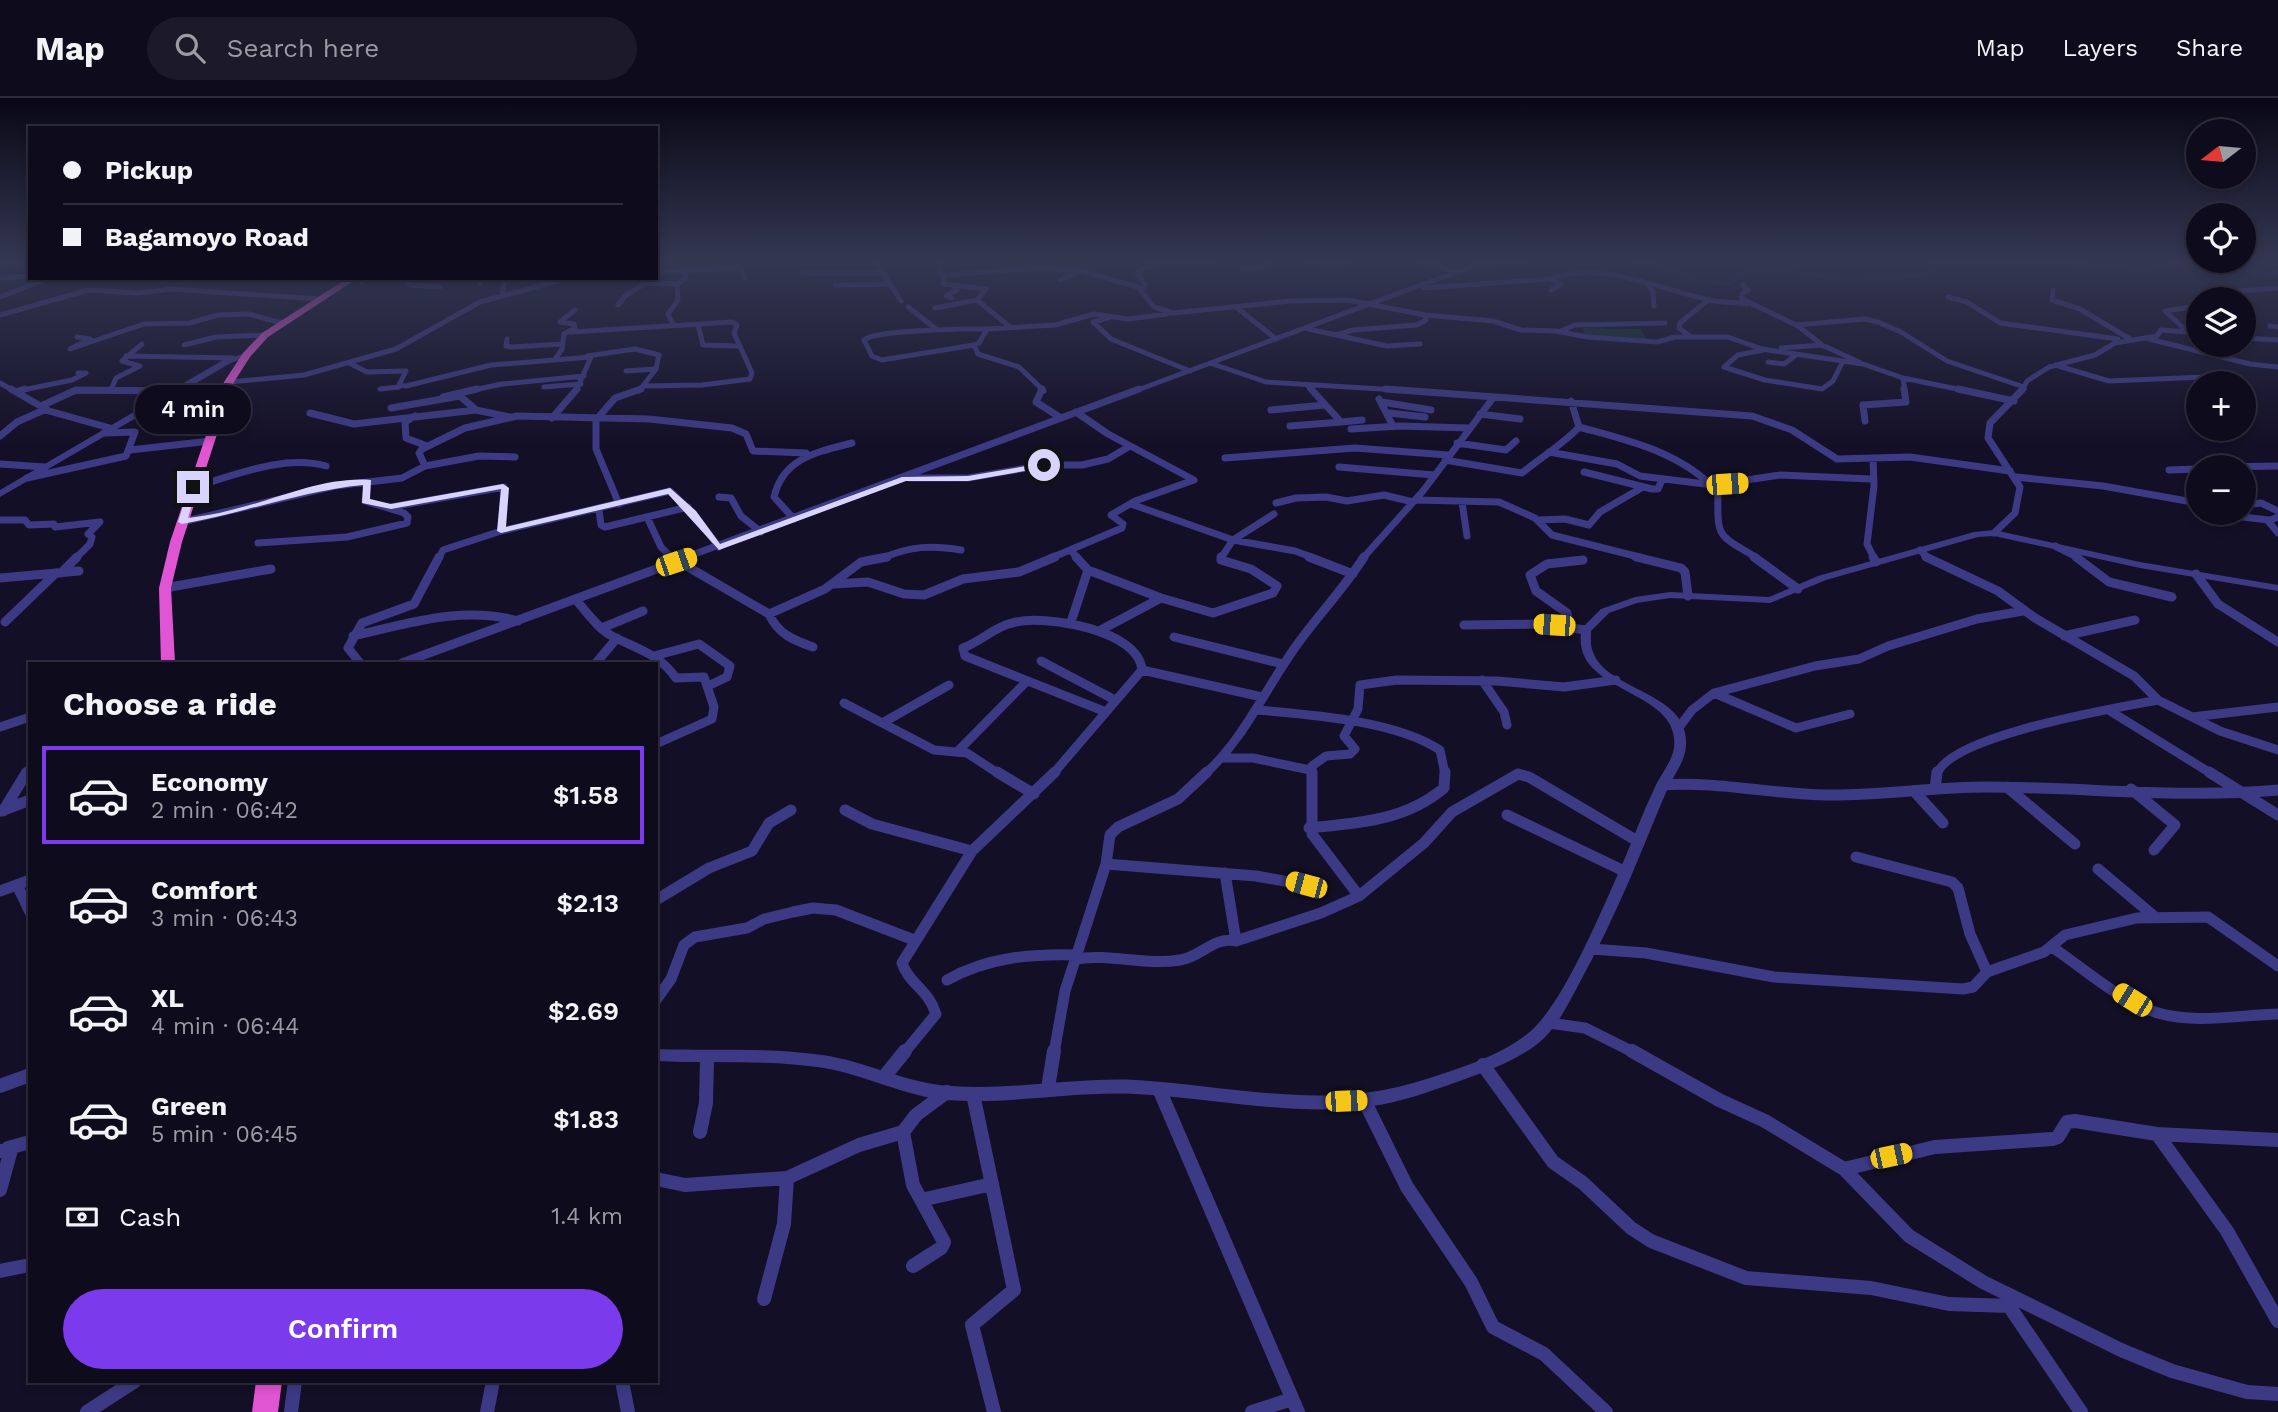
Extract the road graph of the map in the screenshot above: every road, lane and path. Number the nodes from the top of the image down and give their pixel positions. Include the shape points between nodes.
1 (192, 322) edge
2 (270, 322) edge
3 (444, 322) edge
4 (562, 322) edge
5 (672, 322) edge
6 (927, 322) edge
7 (1004, 322) edge
8 (1065, 322) edge
9 (1094, 322) edge
10 (1255, 322) edge
11 (1324, 322) edge
12 (1423, 322) edge
13 (1499, 322) edge
14 (1680, 322) edge
15 (1791, 322) edge
16 (1849, 322) edge
17 (1877, 322) edge
18 (1999, 322) edge
19 (2101, 322) edge
20 (281, 323) joint
21 (1665, 323) dead end
22 (698, 325) junction
23 (1797, 325) junction
24 (674, 326) junction
25 (2270, 326) dead end
26 (1010, 327) junction
27 (1400, 327) junction
28 (2278, 327) edge
29 (936, 329) junction
30 (987, 329) junction
31 (1307, 329) junction
32 (1556, 331) junction
33 (571, 332) junction
34 (1423, 332) dead end
35 (2186, 333) edge
36 (265, 335) junction
37 (1335, 335) junction
38 (77, 337) dead end
39 (2144, 338) junction
40 (507, 339) dead end
41 (1276, 339) junction
42 (2256, 339) edge
43 (1693, 340) junction
44 (2128, 340) junction
45 (2278, 340) edge
46 (561, 343) junction
47 (142, 344) dead end
48 (1420, 344) dead end
49 (184, 345) dead end
50 (974, 345) junction
51 (1822, 345) junction
52 (738, 346) junction
53 (1767, 350) junction
54 (246, 355) junction
55 (1796, 355) junction
56 (126, 356) junction
57 (587, 356) junction
58 (560, 357) junction
59 (234, 358) junction
60 (411, 362) dead end
61 (1768, 362) dead end
62 (349, 363) junction
63 (1209, 363) junction
64 (1842, 363) junction
65 (1863, 364) junction
66 (2055, 365) junction
67 (2278, 367) edge
68 (656, 369) junction
69 (405, 371) junction
70 (626, 371) dead end
71 (1190, 371) junction
72 (78, 373) dead end
73 (584, 376) junction
74 (2186, 378) edge
75 (1903, 379) junction
76 (229, 382) junction
77 (0, 383) edge
78 (581, 384) junction
79 (399, 386) junction
80 (643, 386) junction
81 (1308, 386) junction
82 (544, 387) dead end
83 (2024, 387) junction
84 (380, 389) dead end
85 (111, 390) junction
86 (18, 391) junction
87 (174, 391) junction
88 (1372, 391) junction
89 (443, 397) junction
90 (1493, 398) junction
91 (1571, 401) junction
92 (2014, 401) junction
93 (1382, 402) junction
94 (1325, 405) junction
95 (43, 408) junction
96 (391, 408) junction
97 (476, 410) junction
98 (1271, 410) dead end
99 (1431, 410) dead end
100 (1076, 412) junction
101 (310, 413) dead end
102 (1390, 413) junction
103 (1480, 414) junction
104 (416, 415) junction
105 (511, 417) junction
106 (394, 418) junction
107 (552, 418) junction
108 (1062, 418) junction
109 (1425, 418) dead end
110 (1520, 419) dead end
111 (596, 420) junction
112 (1362, 420) dead end
113 (1865, 421) dead end
114 (1342, 422) junction
115 (1290, 426) dead end
116 (1393, 426) junction
117 (1579, 427) junction
118 (1469, 428) junction
119 (1350, 429) dead end
120 (107, 430) junction
121 (0, 436) edge
122 (210, 441) junction
123 (1516, 441) dead end
124 (852, 443) dead end
125 (1457, 443) junction
126 (427, 446) junction
127 (1130, 446) junction
128 (130, 450) junction
129 (1549, 452) junction
130 (807, 453) junction
131 (515, 457) dead end
132 (1447, 457) junction
133 (1225, 458) dead end
134 (1873, 458) junction
135 (0, 464) edge
136 (23, 466) junction
137 (326, 466) dead end
138 (425, 466) junction
139 (2256, 466) edge
140 (2278, 466) edge
141 (46, 467) junction
142 (1339, 467) dead end
143 (2169, 470) dead end
144 (2186, 470) edge
145 (2010, 471) junction
146 (0, 472) edge
147 (1584, 472) dead end
148 (1434, 475) junction
149 (2016, 477) junction
150 (27, 478) junction
151 (905, 478) junction
152 (1871, 479) junction
153 (1662, 480) junction
154 (368, 482) junction
155 (1713, 485) junction
156 (1643, 486) junction
157 (193, 487) junction
158 (0, 494) edge
159 (719, 497) dead end
160 (1414, 501) junction
161 (2186, 501) edge
162 (1462, 502) junction
163 (1276, 503) dead end
164 (619, 504) junction
165 (1130, 504) junction
166 (2256, 504) edge
167 (391, 507) junction
168 (688, 507) junction
169 (599, 510) junction
170 (2278, 511) edge
171 (1274, 514) dead end
172 (647, 517) junction
173 (2278, 517) edge
174 (2256, 518) edge
175 (794, 519) junction
176 (0, 520) edge
177 (1538, 520) junction
178 (2269, 520) junction
179 (182, 522) junction
180 (501, 531) junction
181 (761, 532) junction
182 (1994, 533) junction
183 (2278, 533) edge
184 (1467, 537) dead end
185 (1233, 540) junction
186 (258, 543) dead end
187 (2048, 543) junction
188 (719, 547) junction
189 (961, 550) dead end
190 (1070, 550) junction
191 (1920, 550) junction
192 (1583, 560) dead end
193 (676, 562) junction
194 (1876, 562) junction
195 (271, 569) dead end
196 (1088, 570) junction
197 (79, 571) dead end
198 (59, 573) junction
199 (1353, 574) junction
200 (2196, 574) junction
201 (11, 576) junction
202 (0, 578) edge
203 (834, 584) junction
204 (0, 586) edge
205 (165, 588) junction
206 (2278, 588) edge
207 (1798, 589) junction
208 (1688, 596) junction
209 (2172, 597) dead end
210 (1161, 598) junction
211 (576, 600) junction
212 (643, 611) dead end
213 (2023, 611) junction
214 (769, 614) junction
215 (2135, 620) dead end
216 (518, 621) junction
217 (5, 622) dead end
218 (1071, 622) junction
219 (1464, 625) dead end
220 (1570, 626) junction
221 (602, 628) junction
222 (1586, 630) junction
223 (1099, 631) junction
224 (352, 636) junction
225 (2064, 636) junction
226 (617, 638) junction
227 (1174, 638) dead end
228 (2278, 642) edge
229 (813, 647) dead end
230 (654, 656) junction
231 (1041, 661) dead end
232 (168, 662) edge
233 (359, 662) edge
234 (405, 662) edge
235 (597, 662) edge
236 (1283, 664) junction
237 (1142, 670) junction
238 (1482, 680) junction
239 (1616, 680) junction
240 (1027, 681) junction
241 (949, 685) dead end
242 (708, 686) junction
243 (1714, 693) junction
244 (1262, 696) junction
245 (1115, 700) junction
246 (2158, 700) junction
247 (844, 703) dead end
248 (2278, 706) edge
249 (1256, 710) junction
250 (2110, 711) junction
251 (1106, 712) junction
252 (1850, 714) dead end
253 (2192, 717) junction
254 (28, 718) edge
255 (884, 723) junction
256 (1351, 723) junction
257 (1507, 724) dead end
258 (1680, 726) junction
259 (0, 727) edge
260 (658, 743) edge
261 (2278, 750) edge
262 (958, 751) junction
263 (1223, 758) junction
264 (1310, 769) junction
265 (28, 771) edge
266 (1662, 785) junction
267 (2007, 786) junction
268 (1935, 789) junction
269 (2131, 789) junction
270 (2278, 790) edge
271 (1914, 791) junction
272 (2244, 793) junction
273 (1034, 794) junction
274 (28, 801) edge
275 (791, 810) dead end
276 (845, 810) dead end
277 (1, 811) edge
278 (1507, 815) dead end
279 (2278, 815) edge
280 (1943, 823) dead end
281 (1309, 828) junction
282 (1639, 842) junction
283 (2075, 844) dead end
284 (2154, 850) dead end
285 (972, 852) junction
286 (1856, 857) dead end
287 (1106, 864) junction
288 (2098, 869) dead end
289 (1626, 872) junction
290 (1225, 873) junction
291 (28, 881) edge
292 (17, 885) junction
293 (1306, 885) dead end
294 (0, 891) edge
295 (1359, 896) junction
296 (658, 899) edge
297 (28, 908) edge
298 (2155, 917) junction
299 (914, 940) junction
300 (1237, 941) junction
301 (2052, 947) junction
302 (1591, 949) junction
303 (1075, 957) junction
304 (2278, 966) edge
305 (1987, 972) junction
306 (947, 980) dead end
307 (658, 997) edge
308 (2278, 1014) edge
309 (1549, 1023) junction
310 (658, 1055) edge
311 (707, 1058) junction
312 (1483, 1065) junction
313 (28, 1076) edge
314 (884, 1077) junction
315 (0, 1086) edge
316 (1048, 1088) junction
317 (1159, 1089) junction
318 (948, 1092) junction
319 (973, 1094) junction
320 (1364, 1100) junction
321 (700, 1132) dead end
322 (903, 1132) junction
323 (2157, 1134) junction
324 (2278, 1140) edge
325 (28, 1143) edge
326 (4, 1150) edge
327 (1844, 1169) junction
328 (787, 1178) junction
329 (658, 1179) edge
330 (992, 1184) junction
331 (0, 1190) edge
332 (921, 1200) junction
333 (28, 1265) edge
334 (913, 1266) dead end
335 (0, 1271) edge
336 (1996, 1289) junction
337 (764, 1299) dead end
338 (2010, 1306) junction
339 (2278, 1321) edge
340 (132, 1383) edge
341 (269, 1383) edge
342 (295, 1383) edge
343 (493, 1383) edge
344 (622, 1383) edge
345 (2278, 1394) edge
346 (1295, 1405) edge
347 (87, 1412) edge
348 (265, 1412) edge
349 (290, 1412) edge
350 (487, 1412) edge
351 (628, 1412) edge
352 (994, 1412) edge
353 (1252, 1412) edge
354 (1606, 1412) edge
355 (2081, 1412) edge

1 - 38 street via 144,324 70,349 90,339
2 - 20 street
3 - 62 street via 403,347
4 - 33 street via 575,324
5 - 24 street
6 - 29 street
7 - 26 street
8 - 26 street
9 - 71 street via 1111,339
10 - 41 street
11 - 31 street
12 - 27 street
13 - 32 street via 1521,330
14 - 43 street via 1679,328
15 - 23 street
16 - 23 street
17 - 83 street via 1955,365
18 - 44 street
19 - 44 street
20 - 36 highway
21 - 32 street via 1575,325
22 - 24 street
22 - 52 street via 703,345
22 - 52 street via 736,323
23 - 51 street
24 - 33 street
25 - 28 street
26 - 30 street
27 - 34 street
27 - 37 street
29 - 30 street
29 - 50 street via 878,333 864,340 878,360
30 - 50 street
31 - 37 street
31 - 41 street
32 - 43 street via 1652,342
33 - 46 street via 564,334
35 - 39 street via 2161,330 2159,336
36 - 49 street via 216,337
36 - 54 highway
37 - 48 street via 1387,346
39 - 44 street
39 - 67 street via 2250,365
40 - 46 street via 506,346 511,347
41 - 63 street
42 - 45 street
43 - 53 street via 1725,337
44 - 66 street
46 - 58 street
47 - 56 street
50 - 108 street via 978,354 1022,369 1044,393 1036,402
51 - 53 street
51 - 65 street
52 - 80 street via 750,379
53 - 55 street
53 - 64 street via 1738,355 1724,367 1765,380 1822,389 1833,381
54 - 59 street
54 - 76 highway
55 - 61 street via 1784,364
55 - 64 street
56 - 59 street
56 - 85 street via 122,362 140,366 116,378
57 - 58 street
57 - 68 street via 631,350 658,352
57 - 73 street via 592,358
58 - 79 street via 492,365
59 - 87 street
60 - 69 street
62 - 69 street via 367,372
62 - 76 street via 289,378
63 - 71 street
63 - 81 street via 1258,381
64 - 65 street
65 - 75 street
66 - 74 street via 2109,381
66 - 83 street
68 - 70 street
68 - 80 street
69 - 79 street
71 - 100 street
72 - 86 street via 86,373
73 - 78 street
73 - 89 street via 495,385
75 - 92 street
75 - 113 street via 1906,402 1863,405
76 - 122 highway
77 - 86 street
78 - 82 street
78 - 107 street
79 - 84 street
79 - 96 street
80 - 111 street via 635,394 613,400
81 - 88 street
81 - 94 street
83 - 92 street
85 - 87 street
85 - 95 street via 73,390
86 - 95 street
87 - 120 street
88 - 90 street
88 - 93 street
89 - 96 street
89 - 97 street via 463,396
90 - 91 street
90 - 103 street
91 - 117 street
91 - 134 street via 1758,417 1792,430 1837,459
92 - 145 street via 1996,416 1988,432 1991,445
93 - 99 street
93 - 102 street
94 - 98 street
94 - 114 street
95 - 120 street
95 - 121 street
96 - 106 street
97 - 104 street
97 - 105 street
100 - 108 street
100 - 127 street
101 - 106 street via 352,424
102 - 109 street
102 - 116 street
103 - 110 street
103 - 118 street
104 - 106 street
104 - 126 street via 405,422 407,438
105 - 107 street
105 - 126 street via 465,428
107 - 111 street
108 - 151 street
111 - 130 street via 649,419 732,428 746,434 753,451
111 - 164 street via 596,449
112 - 114 street
114 - 115 street
116 - 118 street
116 - 119 street
117 - 129 street
117 - 155 street via 1683,462
118 - 125 street
120 - 128 street via 135,432
120 - 141 street
122 - 128 street
122 - 157 highway
123 - 125 street via 1506,450
124 - 130 street
125 - 132 street
126 - 138 street via 419,453
127 - 151 street via 1108,459 1082,465 1044,465 968,478
127 - 165 street via 1194,480 1169,485
128 - 150 street via 117,459
129 - 132 street via 1518,474
129 - 153 street via 1617,464 1634,475
130 - 175 street via 780,476 773,493
131 - 138 street via 479,456
132 - 133 street via 1355,448
132 - 148 street
134 - 145 street via 1910,457
134 - 152 street
135 - 136 street
136 - 141 street
136 - 146 street
137 - 157 street via 316,461 291,464
138 - 154 street via 402,478
139 - 140 street
141 - 150 street
142 - 148 street
143 - 144 street
145 - 149 street
147 - 156 street
148 - 160 street
149 - 161 street
149 - 182 street via 2020,487 2015,513
150 - 158 street
151 - 175 street
152 - 155 street via 1780,475
152 - 194 street via 1867,544
153 - 155 street
153 - 156 street via 1658,489
154 - 167 street via 365,501
154 - 179 street via 321,488
155 - 207 street via 1718,492 1720,535
156 - 177 street via 1600,512 1589,525 1565,519
157 - 179 highway
159 - 181 street via 731,498 741,516
160 - 162 street
160 - 163 street via 1384,495 1347,501 1296,498
160 - 199 street
162 - 177 street via 1499,502
162 - 184 street
164 - 168 street via 670,491
164 - 169 street
165 - 185 street
165 - 190 street via 1111,512 1122,528
166 - 170 street
167 - 180 street via 504,487
167 - 186 street via 408,517 407,523 347,537
168 - 172 street
168 - 188 street
169 - 172 street via 603,527
169 - 180 street
171 - 185 street
172 - 193 street via 661,547
173 - 178 street
174 - 178 street
175 - 181 street
176 - 198 street via 55,527 100,523 88,534 93,538 90,544
177 - 208 street via 1546,533 1681,568
178 - 183 street
179 - 205 highway
180 - 224 street via 443,550 415,604 366,620
181 - 188 street
182 - 187 street
182 - 191 street
185 - 199 street via 1295,551
185 - 210 street via 1221,560 1258,572 1275,584 1276,590 1213,613
187 - 200 street
187 - 209 street via 2079,558 2109,582
188 - 193 street
189 - 203 street via 938,545 902,550 879,561 861,562
190 - 196 street
190 - 203 street via 1019,572 963,579 924,594 904,594 868,582
191 - 194 street
191 - 213 street via 1930,561 1998,591
192 - 220 street via 1546,564 1530,575 1536,591 1567,613
193 - 211 street
193 - 214 street
194 - 207 street
195 - 205 street
196 - 210 street
196 - 218 street
197 - 198 street
198 - 201 street
198 - 217 street
199 - 236 street
200 - 206 street
200 - 228 street via 2218,604
201 - 202 street
201 - 204 street
203 - 214 street
205 - 232 highway
207 - 208 street via 1770,600
208 - 222 street via 1653,596 1625,603 1605,611
210 - 223 street
211 - 216 street
211 - 221 street
212 - 221 street
213 - 225 street
213 - 243 street via 1977,619 1859,659
214 - 229 street via 788,640
215 - 225 street
216 - 224 street via 494,614 442,617
216 - 234 street
218 - 223 street
218 - 240 street via 1040,619 1000,626 985,639 963,648 965,656
219 - 220 street
220 - 222 street
221 - 226 street
222 - 239 street via 1586,651 1592,663
223 - 237 street via 1140,658
224 - 233 street via 348,648
225 - 246 street via 2134,676
226 - 230 street
226 - 235 street
227 - 236 street
230 - 242 street via 674,677 701,675
230 - 242 street via 699,644 730,666 727,677
231 - 245 street
236 - 244 street
237 - 244 street
237 - 245 street
238 - 239 street via 1564,687
238 - 256 street via 1367,682 1359,687 1358,709
238 - 257 street
239 - 258 street via 1654,702
240 - 251 street
240 - 262 street
241 - 255 street
242 - 260 street via 714,706 712,719
243 - 252 street via 1796,728
243 - 258 street
244 - 249 street
245 - 251 street
246 - 250 street
246 - 253 street
247 - 255 street
248 - 253 street
249 - 256 street
249 - 263 street
250 - 268 street via 1958,752 1941,765
250 - 272 street
251 - 273 street via 1090,736
253 - 261 street
254 - 259 street
255 - 262 street via 934,750
256 - 264 street via 1344,736 1355,749 1350,754 1326,756
256 - 281 street via 1437,746 1443,760 1444,788 1411,813
258 - 266 street via 1679,752
262 - 273 street
263 - 264 street via 1253,758
263 - 287 street via 1178,799 1118,827 1110,835
264 - 281 street
265 - 277 street
266 - 271 street via 1688,783 1810,795
266 - 282 street
267 - 268 street
267 - 269 street
267 - 283 street
268 - 271 street
269 - 272 street
269 - 284 street via 2175,825
270 - 272 street
271 - 280 street
272 - 279 street
273 - 285 street
274 - 277 street
275 - 296 street via 769,823 752,851 709,868
276 - 285 street via 872,824
278 - 289 street
281 - 295 street
282 - 289 street
282 - 295 street via 1518,774 1452,812 1424,843
285 - 299 street
286 - 305 street via 1952,882
287 - 290 street
287 - 303 street
288 - 298 street
289 - 302 street
290 - 293 street
290 - 300 street
291 - 292 street
292 - 294 street
292 - 297 street
295 - 300 street
298 - 301 street via 2065,935
298 - 304 street via 2214,919
299 - 307 street via 836,910 793,912 747,928 695,937 684,945 671,979
299 - 314 street via 902,963 903,971 933,998 936,1014
300 - 303 street via 1230,938 1210,944 1195,957 1180,961
301 - 305 street
301 - 308 street via 2158,1012 2184,1016
302 - 305 street via 1646,953 1773,977 1864,985 1963,989 1973,987
302 - 309 street
303 - 306 street via 1029,955 970,967
303 - 316 street
309 - 312 street via 1535,1038
309 - 327 street via 1585,1028 1607,1037
310 - 311 street
311 - 314 street via 808,1059
311 - 321 street
312 - 320 street via 1414,1091
312 - 338 street via 1553,1162 1651,1241 1746,1278 1871,1288 1949,1304
313 - 315 street
314 - 318 street via 924,1090
316 - 317 street
316 - 319 street
317 - 320 street via 1251,1098
317 - 346 street
318 - 319 street
318 - 322 street via 916,1115
319 - 330 street
320 - 354 street via 1407,1187 1471,1282 1493,1327 1544,1354
322 - 328 street via 859,1145
322 - 332 street via 909,1175
323 - 324 street
323 - 327 street via 2075,1121 2067,1122 2052,1139 1935,1147
323 - 339 street via 2227,1231
325 - 326 street
326 - 331 street via 11,1151
327 - 336 street via 1909,1236
328 - 329 street via 685,1185
328 - 337 street via 781,1247
330 - 332 street
330 - 352 street via 1014,1290 972,1325
332 - 334 street via 943,1242
333 - 335 street
336 - 338 street
336 - 345 street via 2172,1371 2247,1392
338 - 355 street
340 - 347 street
341 - 348 highway
342 - 349 street
343 - 350 street
344 - 351 street
346 - 353 street

